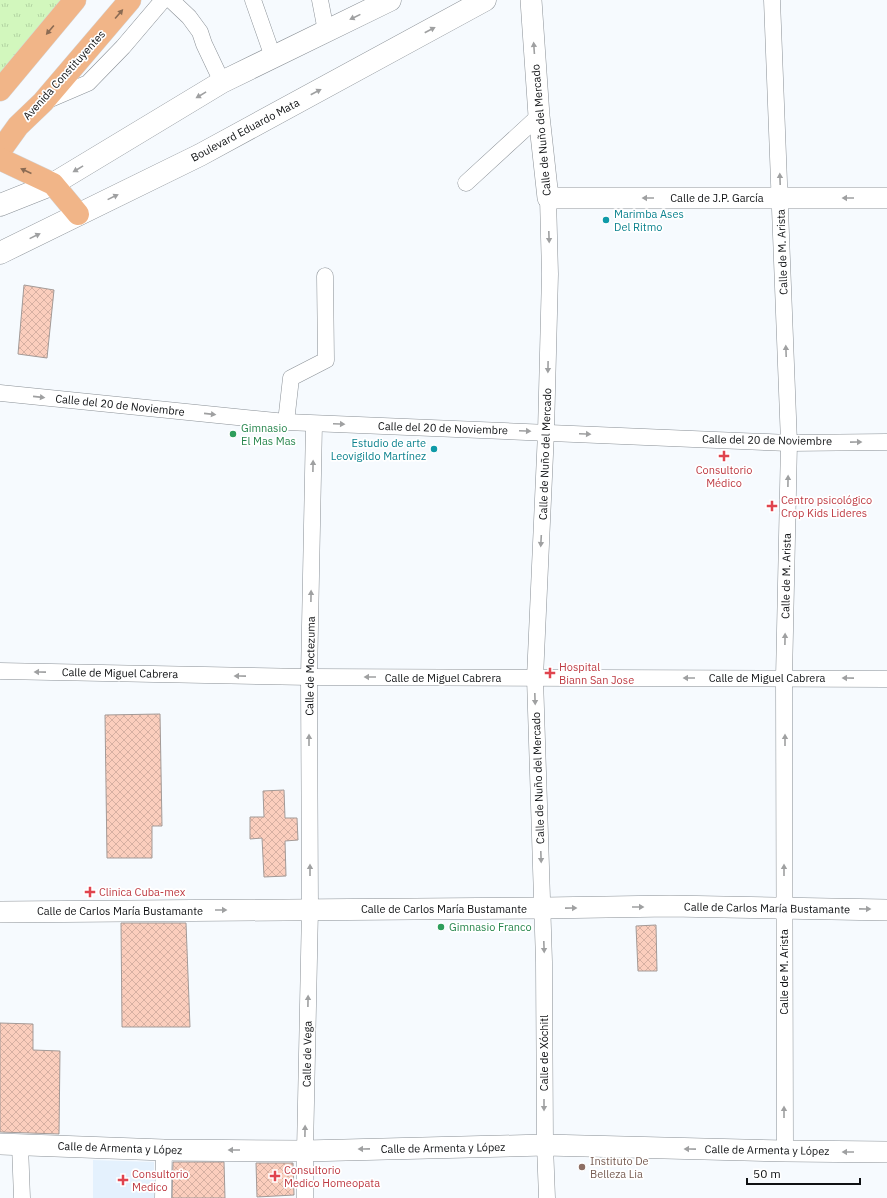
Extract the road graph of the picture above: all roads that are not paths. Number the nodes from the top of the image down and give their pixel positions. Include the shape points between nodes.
1 (75, 0) edge
2 (130, 0) edge
3 (163, 0) edge
4 (171, 0) edge
5 (253, 0) edge
6 (320, 0) edge
7 (486, 0) edge
8 (531, 0) edge
9 (772, 0) edge
10 (387, 1) edge
11 (326, 31) junction
12 (273, 57) junction
13 (222, 82) junction
14 (0, 90) edge
15 (43, 102) junction
16 (539, 116) junction
17 (9, 128) edge
18 (0, 151) edge
19 (0, 159) edge
20 (466, 183) dead end
21 (53, 184) junction
22 (548, 198) junction
23 (780, 198) junction
24 (887, 198) edge
25 (0, 205) edge
26 (78, 214) junction
27 (0, 253) edge
28 (325, 276) dead end
29 (0, 393) edge
30 (286, 422) junction
31 (314, 424) junction
32 (546, 432) junction
33 (887, 442) edge
34 (789, 443) junction
35 (0, 671) edge
36 (309, 677) junction
37 (535, 678) junction
38 (784, 678) junction
39 (887, 679) edge
40 (543, 908) junction
41 (310, 909) junction
42 (784, 909) junction
43 (887, 910) edge
44 (0, 912) edge
45 (10, 1145) edge
46 (545, 1146) junction
47 (164, 1150) junction
48 (305, 1151) junction
49 (785, 1151) junction
50 (887, 1152) edge
51 (22, 1198) edge
52 (163, 1198) edge
53 (306, 1198) edge
54 (547, 1198) edge

1 -> 14 main road
15 -> 2 main road, Avenida Constituyentes
3 - 15 street via 88,83
4 - 13 street via 200,32
5 - 12 street
6 - 11 street
26 -> 7 main road, Boulevard Eduardo Mata via 200,155
16 -> 8 street, Calle de Nuño del Mercado
23 -> 9 street, Calle de M. Arista
10 -> 11 main road
11 - 12 main road
12 - 13 main road
13 -> 21 main road
15 - 17 main road, Avenida Constituyentes
16 - 20 street
16 - 22 street, Calle de Nuño del Mercado
17 - 18 main road, Avenida Constituyentes
21 -> 19 main road
21 - 25 main road
21 - 26 main road
23 -> 22 street, Calle de J.P. García
22 -> 32 street, Calle de Nuño del Mercado via 550,274
24 -> 23 street, Calle de J.P. García
34 -> 23 street, Calle de M. Arista
27 -> 26 main road, Boulevard Eduardo Mata
28 - 30 street via 326,360 291,378
29 -> 30 street, Calle del 20 de Noviembre
30 - 31 street, Calle del 20 de Noviembre
31 -> 32 street, Calle del 20 de Noviembre
36 -> 31 street, Calle de Moctezuma
32 -> 34 street, Calle del 20 de Noviembre
32 -> 37 street, Calle de Nuño del Mercado
34 -> 33 street, Calle del 20 de Noviembre
38 -> 34 street, Calle de M. Arista
36 -> 35 street, Calle de Miguel Cabrera
37 -> 36 street, Calle de Miguel Cabrera
41 -> 36 street, Calle de Moctezuma
38 -> 37 street, Calle de Miguel Cabrera
37 -> 40 street, Calle de Nuño del Mercado
39 -> 38 street, Calle de Miguel Cabrera
42 -> 38 street, Calle de M. Arista
40 - 41 street, Calle de Carlos María Bustamante
40 -> 42 street, Calle de Carlos María Bustamante via 670,906
40 -> 46 street, Calle de Xóchitl
44 -> 41 street, Calle de Carlos María Bustamante
48 -> 41 street, Calle de Vega
42 -> 43 street, Calle de Carlos María Bustamante
49 -> 42 street, Calle de M. Arista
45 - 47 street, Calle de Armenta y López
45 - 51 street
46 -> 48 street, Calle de Armenta y López
49 -> 46 street, Calle de Armenta y López
46 - 54 street, Calle de Xóchitl
48 -> 47 street, Calle de Armenta y López
47 - 52 street
48 - 53 street, Calle de Vega
50 -> 49 street, Calle de Armenta y López

